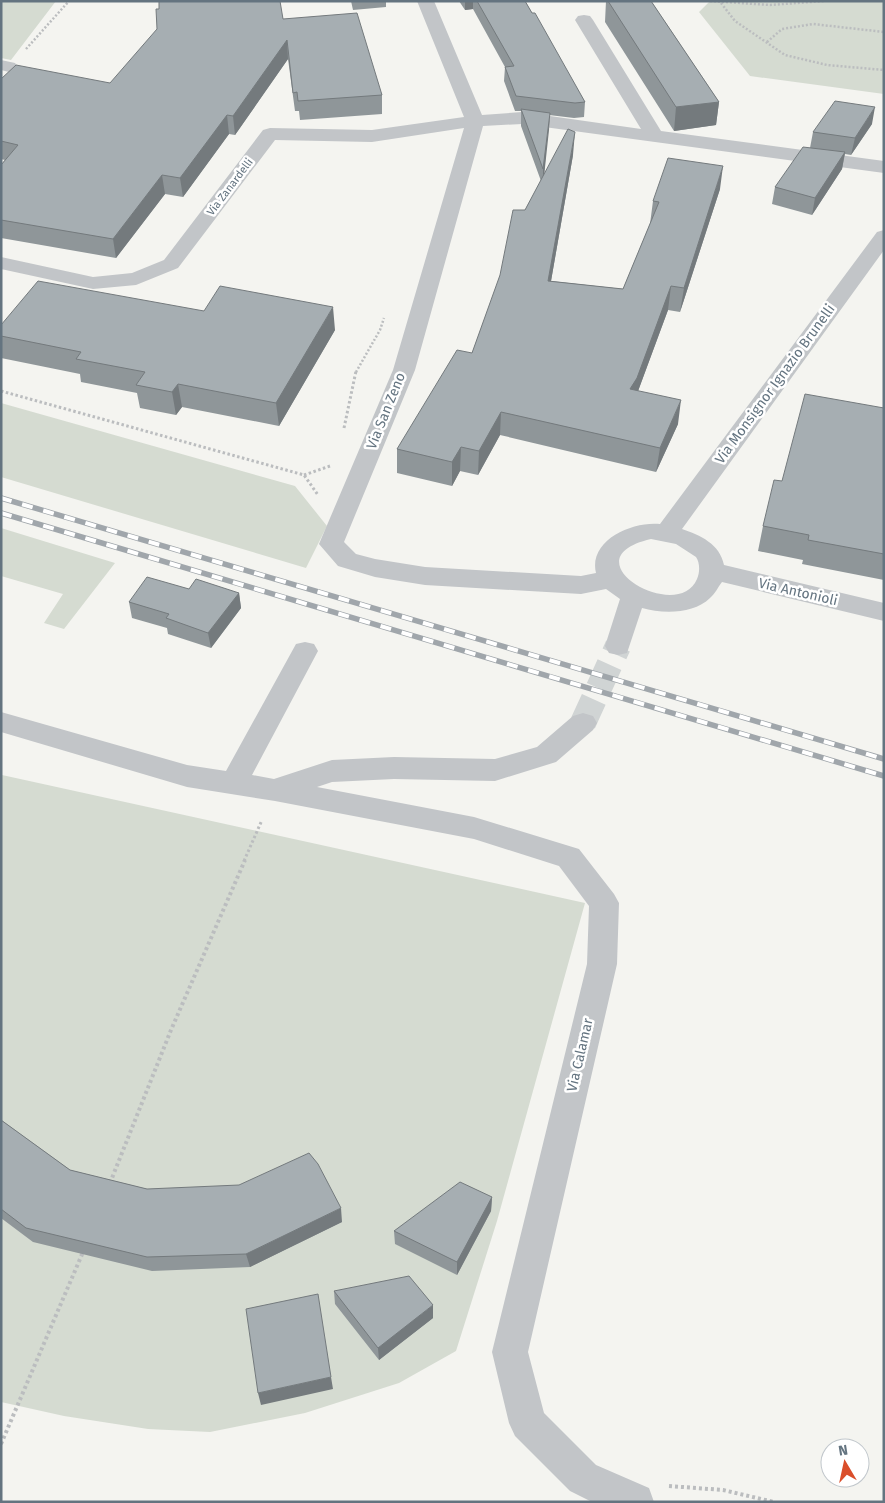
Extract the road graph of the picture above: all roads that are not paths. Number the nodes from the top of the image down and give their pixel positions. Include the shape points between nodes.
1 (425, 1) edge
2 (584, 20) dead end
3 (475, 120) junction
4 (655, 136) junction
5 (884, 167) edge
6 (884, 236) edge
7 (1, 263) edge
8 (666, 532) junction
9 (712, 572) junction
10 (612, 579) junction
11 (633, 597) junction
12 (884, 612) edge
13 (618, 646) tunnel mouth
14 (305, 651) dead end
15 (1, 722) edge
16 (583, 723) tunnel mouth
17 (234, 783) junction
18 (275, 790) junction
19 (636, 1502) edge

1 - 3 street
2 - 4 street
3 - 4 street via 522,118
3 - 7 street, Via Zanardelli via 372,136 270,134 171,264 136,279 93,283
3 - 10 street, Via San Zeno via 404,370 331,544 348,560 425,576 581,585
4 - 5 street
6 - 8 street, Via Monsignor Ignazio Brunelli
8 - 9 street via 694,542 710,561
8 - 10 street via 651,531 623,540 608,557
9 - 11 street via 699,593 684,600 650,602
9 - 12 street, Via Antonioli
10 - 11 street
11 - 13 street
14 - 17 street
15 - 17 street, Via Calamar via 187,776
16 - 18 street via 546,755 496,770 394,768 332,771
17 - 18 street, Via Calamar
18 - 19 street, Via Calamar via 474,828 569,858 604,903 602,964 510,1352 528,1423 582,1478

